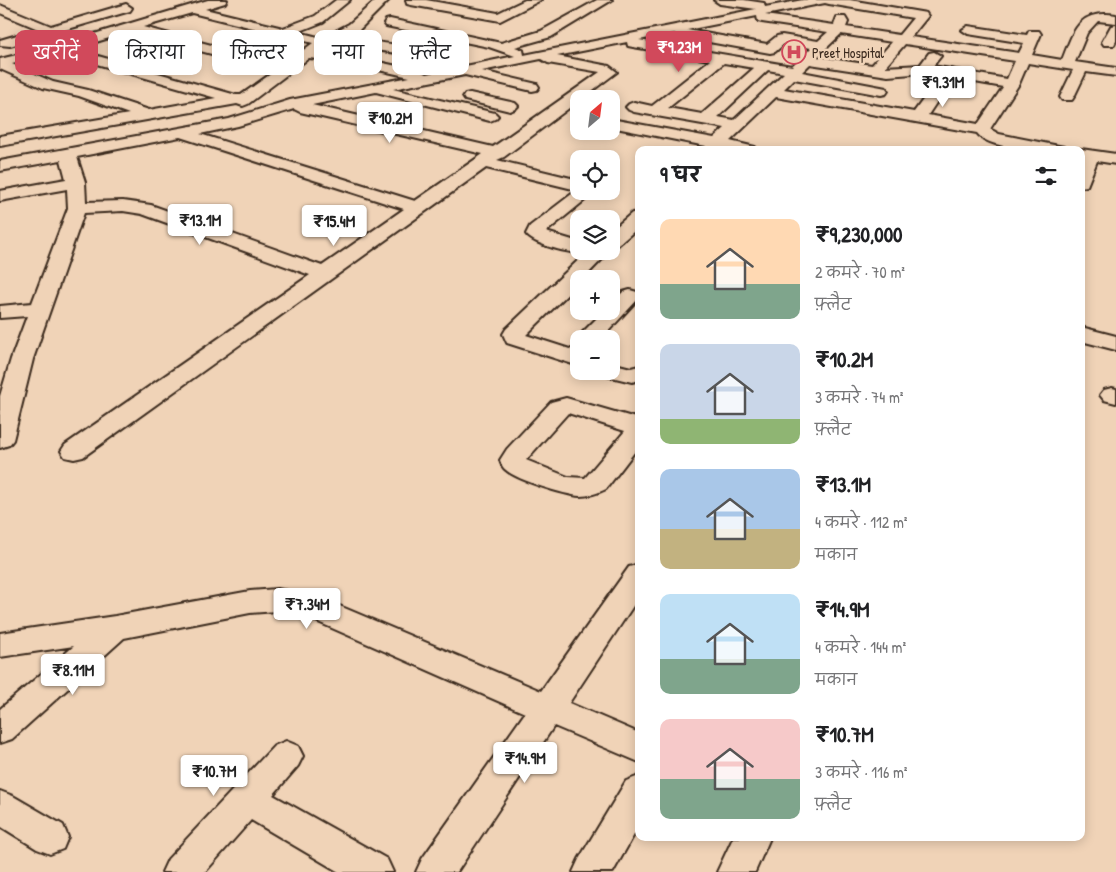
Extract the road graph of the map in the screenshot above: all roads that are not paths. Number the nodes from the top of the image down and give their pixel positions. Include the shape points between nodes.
1 (170, 0) edge
2 (221, 0) edge
3 (344, 0) edge
4 (383, 0) edge
5 (411, 0) edge
6 (532, 0) edge
7 (606, 0) edge
8 (720, 0) edge
9 (817, 0) edge
10 (101, 2) dead end
11 (126, 8) junction
12 (194, 8) junction
13 (0, 9) edge
14 (778, 9) junction
15 (744, 15) junction
16 (161, 18) junction
17 (1115, 20) edge
18 (390, 23) dead end
19 (130, 28) junction
20 (517, 29) dead end
21 (50, 30) joint
22 (277, 30) edge
23 (290, 30) edge
24 (348, 30) edge
25 (838, 30) junction
26 (968, 30) dead end
27 (666, 31) junction
28 (579, 32) dead end
29 (98, 38) edge
30 (15, 39) edge
31 (618, 40) junction
32 (902, 40) junction
33 (2, 42) edge
34 (1109, 42) dead end
35 (498, 45) junction
36 (942, 45) junction
37 (1000, 45) junction
38 (822, 46) junction
39 (15, 49) edge
40 (314, 49) edge
41 (770, 49) junction
42 (212, 50) edge
43 (532, 51) junction
44 (469, 52) edge
45 (306, 54) joint
46 (721, 58) junction
47 (15, 60) edge
48 (807, 60) junction
49 (98, 61) edge
50 (1022, 62) junction
51 (0, 64) edge
52 (765, 66) junction
53 (1074, 66) junction
54 (391, 69) junction
55 (469, 69) edge
56 (924, 69) junction
57 (875, 70) junction
58 (1116, 70) edge
59 (469, 73) edge
60 (794, 73) junction
61 (276, 75) edge
62 (440, 75) edge
63 (356, 76) dead end
64 (430, 77) junction
65 (404, 82) junction
66 (943, 82) dead end
67 (1012, 84) junction
68 (48, 86) junction
69 (532, 87) dead end
70 (372, 89) junction
71 (881, 91) dead end
72 (773, 92) junction
73 (1067, 96) dead end
74 (241, 100) junction
75 (65, 103) dead end
76 (290, 105) junction
77 (510, 106) dead end
78 (634, 107) dead end
79 (655, 110) junction
80 (271, 111) junction
81 (80, 114) dead end
82 (150, 115) junction
83 (490, 116) dead end
84 (919, 117) junction
85 (705, 120) junction
86 (620, 124) edge
87 (95, 125) junction
88 (737, 125) junction
89 (0, 127) edge
90 (982, 129) junction
91 (182, 132) junction
92 (7, 140) edge
93 (710, 146) edge
94 (715, 146) edge
95 (1022, 146) edge
96 (68, 153) junction
97 (1086, 155) edge
98 (491, 157) junction
99 (41, 158) junction
100 (1116, 159) edge
101 (0, 166) edge
102 (76, 182) junction
103 (570, 182) edge
104 (0, 197) edge
105 (575, 200) edge
106 (77, 208) junction
107 (418, 208) junction
108 (635, 220) edge
109 (620, 231) edge
110 (570, 244) edge
111 (326, 274) junction
112 (570, 285) edge
113 (627, 295) edge
114 (40, 308) junction
115 (0, 312) edge
116 (597, 330) edge
117 (1085, 335) edge
118 (1116, 343) edge
119 (570, 353) edge
120 (22, 359) junction
121 (0, 362) edge
122 (620, 372) edge
123 (635, 374) edge
124 (2, 426) edge
125 (74, 450) dead end
126 (635, 580) edge
127 (115, 628) junction
128 (0, 645) edge
129 (546, 708) junction
130 (0, 728) edge
131 (635, 746) edge
132 (286, 756) dead end
133 (247, 799) junction
134 (635, 799) edge
135 (0, 807) edge
136 (50, 837) dead end
137 (751, 841) edge
138 (182, 872) edge
139 (374, 872) edge
140 (434, 872) edge
141 (592, 872) edge
142 (736, 872) edge

1 - 12 street
2 - 12 street
3 - 23 street via 319,19
4 - 24 street
5 - 6 street via 500,16
7 - 43 street via 550,32
8 - 14 street
9 - 14 street
9 - 32 street via 922,16
10 - 11 street
11 - 16 street
11 - 21 street
12 - 16 street
12 - 22 street
13 - 21 street
14 - 15 street
14 - 25 street via 841,19
15 - 25 street
15 - 27 street
16 - 19 street
17 - 34 street
17 - 53 street via 1098,17 1090,20 1078,38
18 - 35 street
19 - 29 street
19 - 42 street
20 - 35 street
25 - 32 street
25 - 38 street
26 - 37 street
27 - 31 street
27 - 41 street
28 - 43 street
30 - 33 street
31 - 43 street
31 - 46 street
32 - 36 street
32 - 57 street
33 - 39 street
35 - 43 street
35 - 44 street
36 - 37 street
36 - 50 street
36 - 56 street
37 - 50 street
37 - 50 street via 1033,37
38 - 41 street via 782,39
38 - 48 street
40 - 45 street
41 - 48 street
43 - 55 street
43 - 98 street via 610,72
45 - 54 street
46 - 52 street
46 - 79 street
47 - 51 street
48 - 57 street
48 - 60 street
49 - 74 street
50 - 53 street
50 - 67 street
51 - 68 street
52 - 60 street
52 - 85 street
53 - 58 street
53 - 73 street
54 - 63 street
54 - 64 street
56 - 57 street
56 - 67 street
59 - 69 street
60 - 71 street
60 - 72 street
61 - 74 street
62 - 64 street
64 - 65 street
65 - 70 street
65 - 77 street
66 - 84 street
67 - 90 street
68 - 75 street
68 - 82 street via 83,93
70 - 76 street
70 - 83 street
72 - 84 street
72 - 88 street
74 - 80 street
74 - 82 street
76 - 80 street
76 - 98 street
78 - 79 street
79 - 85 street
80 - 91 street via 232,123
81 - 87 street
82 - 87 street
84 - 90 street
85 - 88 street
86 - 93 street
87 - 92 street
88 - 94 street
89 - 92 street
90 - 95 street via 994,138
91 - 96 street
91 - 107 street
92 - 99 street
96 - 99 street
96 - 102 street
97 - 100 street
98 - 103 street
98 - 107 street
99 - 101 street
102 - 104 street
102 - 106 street
105 - 110 street via 535,234
106 - 111 street via 123,206 145,209
106 - 114 street
107 - 111 street
108 - 109 street
111 - 125 street
112 - 119 street via 514,334 522,341
113 - 116 street
114 - 115 street
114 - 120 street
117 - 118 street
120 - 121 street
120 - 124 street
122 - 123 street
126 - 129 street
127 - 128 street
127 - 129 street via 250,602 277,600 305,604
127 - 130 street
129 - 131 street
129 - 140 street
132 - 133 street
133 - 138 street
133 - 139 street
134 - 141 street
135 - 136 street
137 - 142 street

